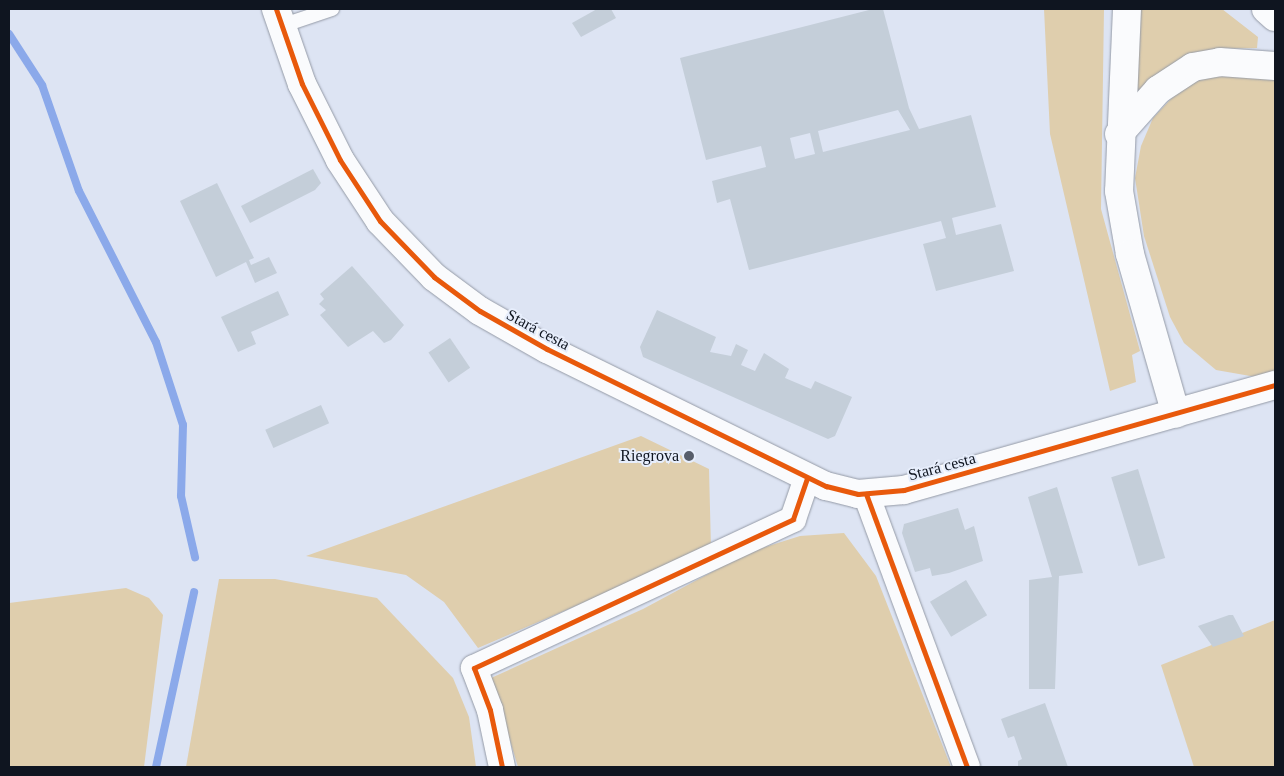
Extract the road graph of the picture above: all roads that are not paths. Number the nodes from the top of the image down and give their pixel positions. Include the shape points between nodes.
1 (332, 9) edge
2 (1127, 9) edge
3 (1266, 9) edge
4 (1275, 17) edge
5 (278, 18) edge
6 (1275, 66) edge
7 (1119, 134) junction
8 (1275, 385) edge
9 (1176, 414) junction
10 (807, 478) junction
11 (866, 494) junction
12 (502, 767) edge
13 (967, 767) edge

1 - 5 lane
2 - 7 street
3 - 4 street
5 - 10 street, Stará cesta via 308,96 347,172 391,234 434,277 480,311 538,344
6 - 7 street via 1220,62 1193,67 1158,90
7 - 9 street via 1119,190 1130,254
8 - 9 street, Stará cesta
9 - 11 street, Stará cesta via 916,487
10 - 11 street, Stará cesta
10 - 12 street via 793,518 474,668 490,710
11 - 13 street

